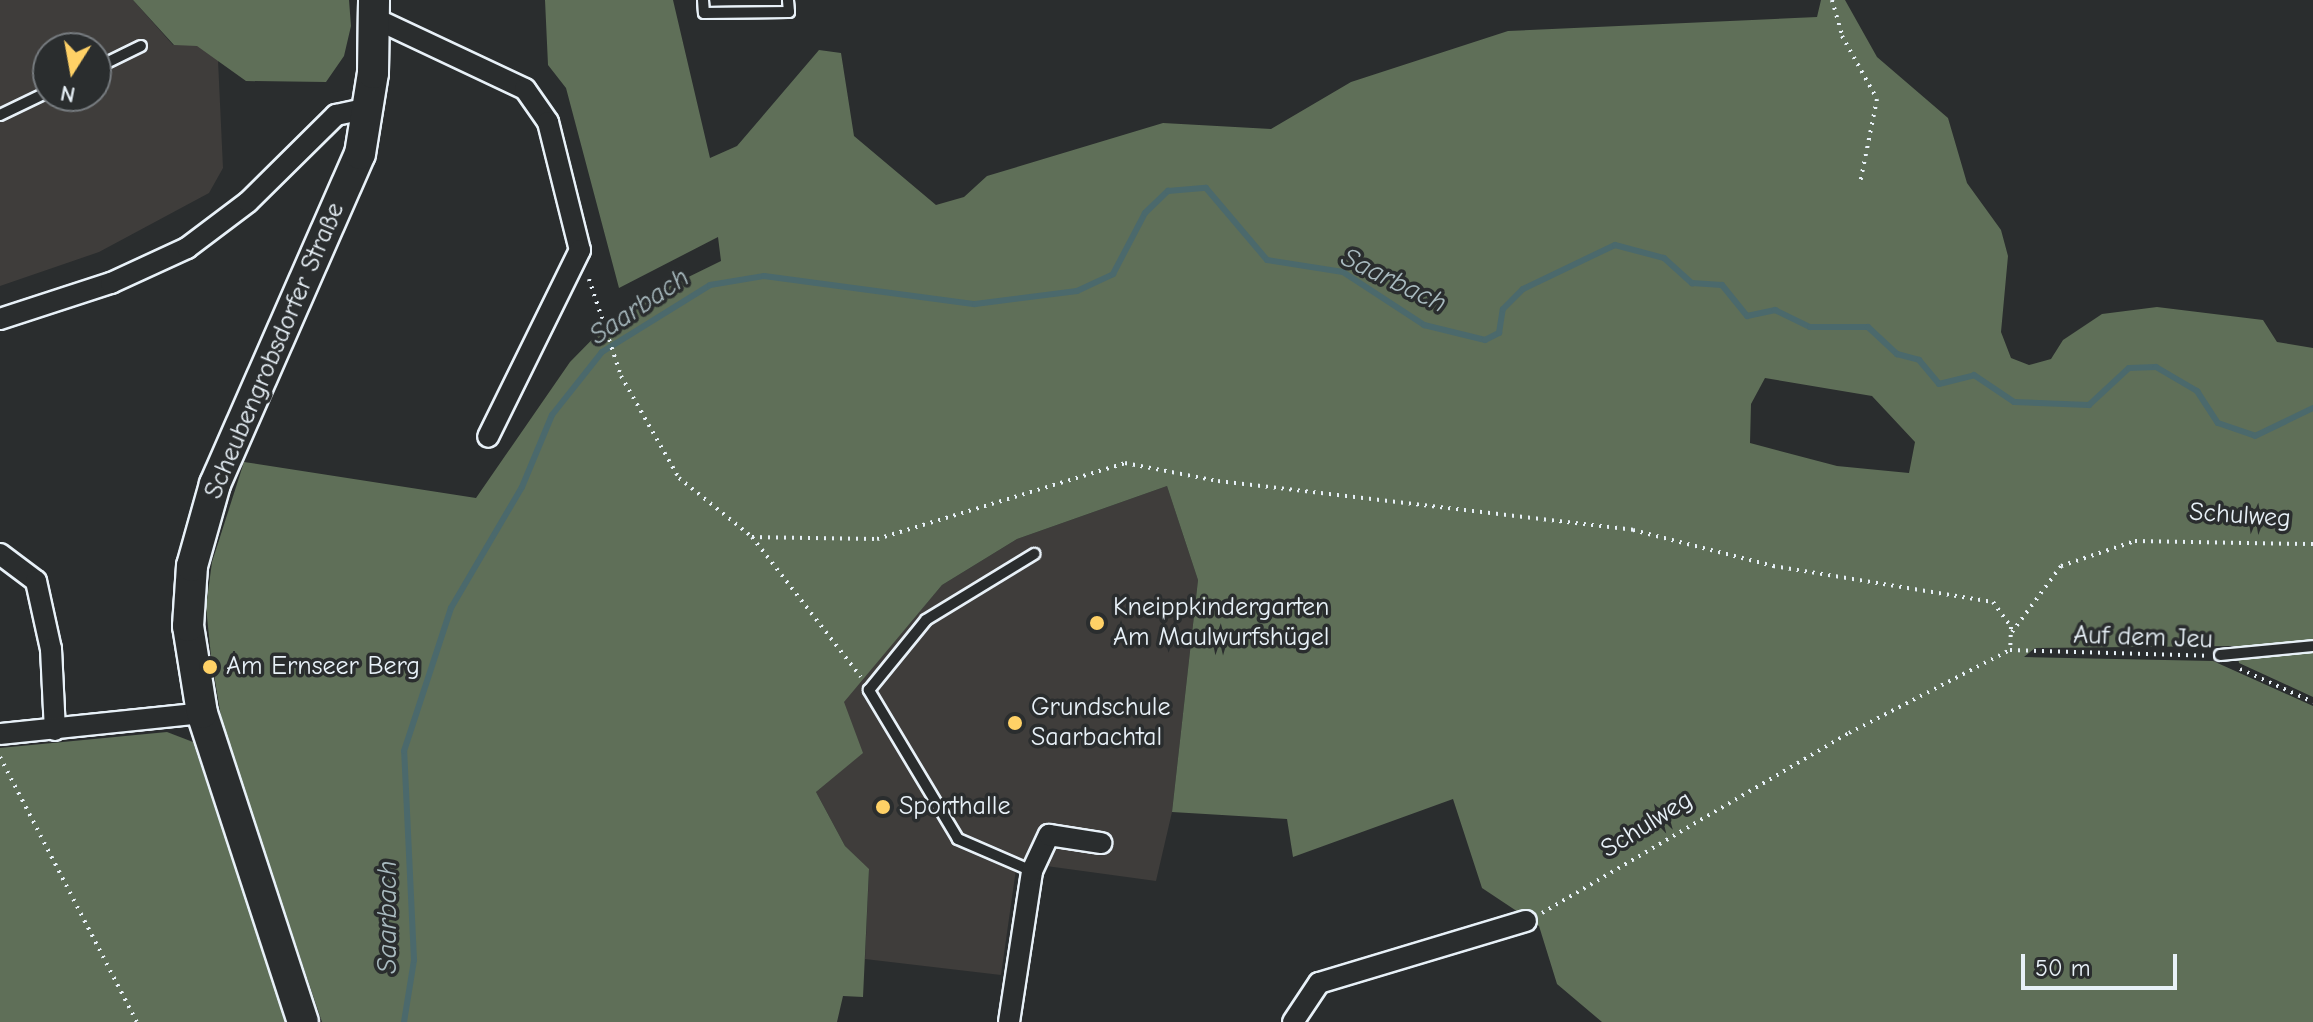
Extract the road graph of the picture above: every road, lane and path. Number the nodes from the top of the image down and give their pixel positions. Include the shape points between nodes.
1 (703, 0) edge
2 (788, 0) edge
3 (1832, 0) edge
4 (374, 9) edge
5 (141, 46) dead end
6 (112, 60) edge
7 (32, 100) edge
8 (368, 108) junction
9 (0, 115) edge
10 (1860, 183) dead end
11 (580, 250) junction
12 (0, 319) edge
13 (488, 437) dead end
14 (752, 537) junction
15 (2313, 544) edge
16 (0, 554) edge
17 (1034, 554) dead end
18 (2011, 634) junction
19 (2313, 646) edge
20 (2010, 650) junction
21 (2220, 655) junction
22 (869, 690) junction
23 (2313, 702) edge
24 (202, 713) junction
25 (55, 730) junction
26 (0, 734) edge
27 (0, 757) edge
28 (1101, 843) dead end
29 (1032, 871) junction
30 (1526, 921) joint
31 (137, 1022) edge
32 (303, 1022) edge
33 (1009, 1022) edge
34 (1293, 1022) edge

1 - 2 lane via 704,13 789,12
3 - 10 path via 1842,36 1877,99
4 - 8 main road, Scheubengrobsdorfer Straße
4 - 11 street via 525,89 542,104
5 - 6 lane
7 - 9 lane
8 - 12 street via 336,115 248,202 187,248 111,283
8 - 24 main road, Scheubengrobsdorfer Straße via 360,154 215,484 192,566 188,626
11 - 13 street
11 - 14 path via 614,356 679,478
14 - 18 path via 877,539 1125,463 1218,481 1633,530 1773,566 1993,602
14 - 22 path
15 - 18 path, Schulweg via 2135,541 2061,566
16 - 25 street via 36,581 51,649
17 - 22 lane via 926,620
18 - 20 path
19 - 21 lane
20 - 21 path, Auf dem Jeu via 2139,659
20 - 30 path, Schulweg via 1849,733
21 - 23 path, Auf dem Jeu
22 - 29 lane via 958,839
24 - 25 street
24 - 32 main road, Scheubengrobsdorfer Straße
25 - 26 street
27 - 31 path
28 - 29 street via 1049,835
29 - 33 street
30 - 34 street via 1319,983

